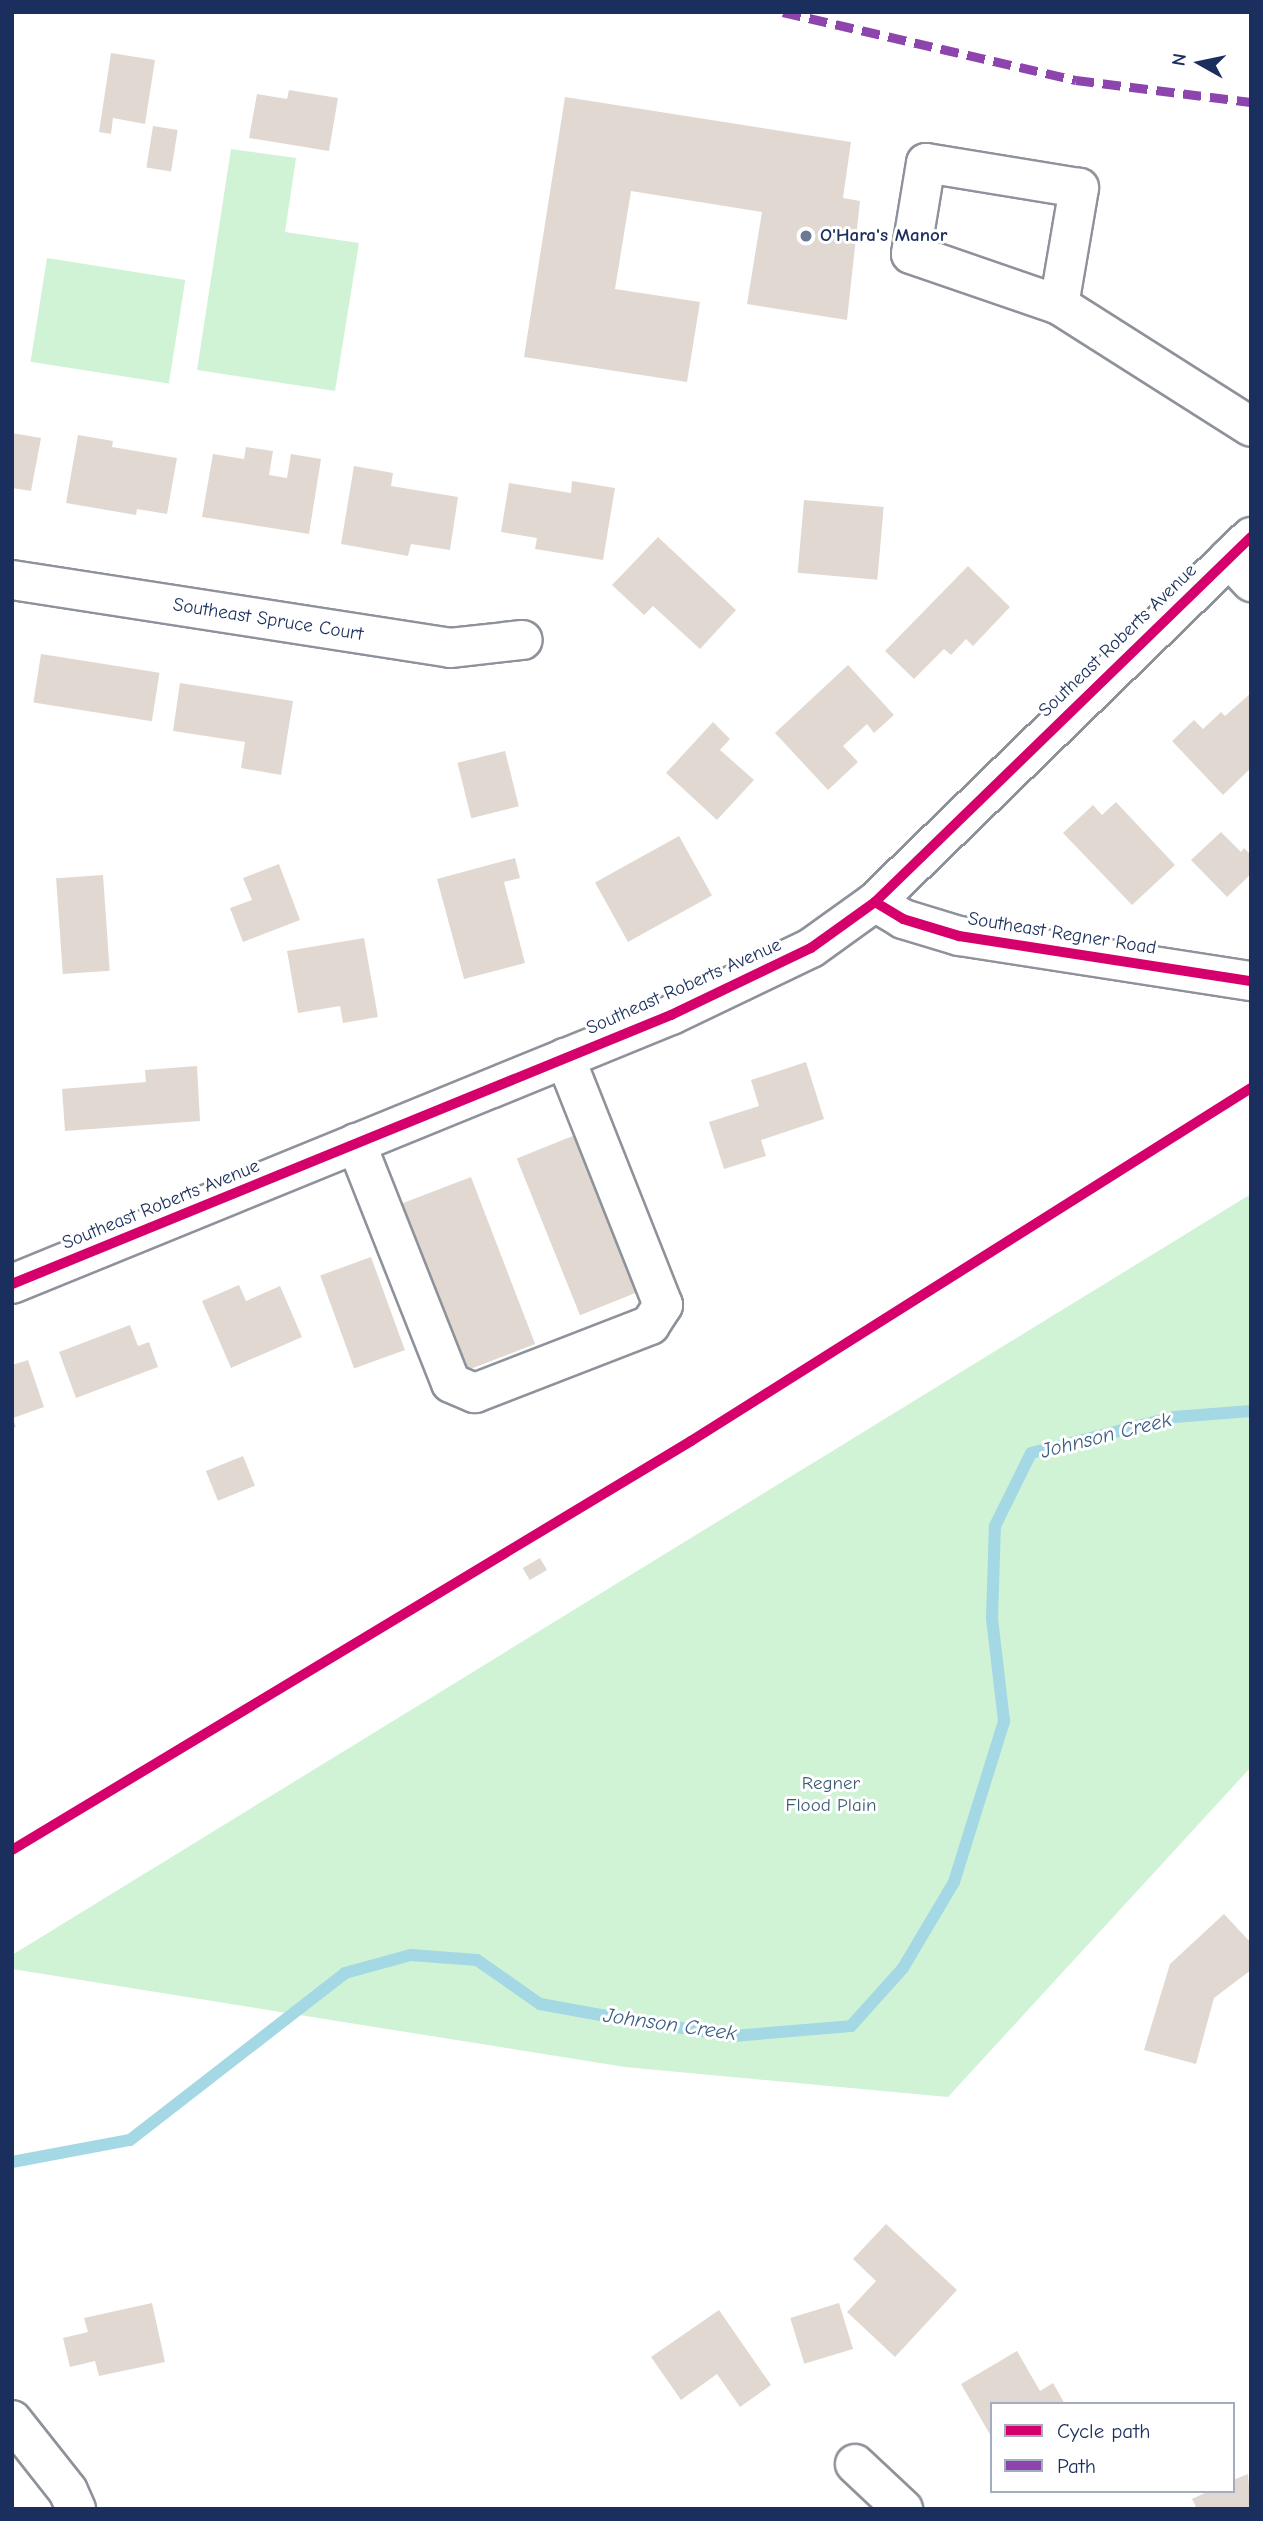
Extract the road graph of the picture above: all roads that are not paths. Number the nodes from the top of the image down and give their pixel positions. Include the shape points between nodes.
1 (1059, 305) junction
2 (1251, 427) edge
3 (1243, 559) edge
4 (12, 580) edge
5 (523, 640) dead end
6 (875, 902) junction
7 (1251, 981) edge
8 (565, 1058) junction
9 (356, 1143) junction
10 (12, 1284) edge
11 (12, 2420) edge
12 (855, 2464) dead end
13 (72, 2500) edge
14 (903, 2509) edge

1 - 1 street via 911,254 926,163 1079,188
1 - 2 street
3 - 6 street, Southeast Roberts Avenue
4 - 5 street, Southeast Spruce Court via 450,648
6 - 7 street, Southeast Regner Road via 902,919 960,936
6 - 8 street, Southeast Roberts Avenue via 780,964
8 - 9 street, Southeast Roberts Avenue
8 - 9 street via 663,1305 650,1325 475,1393 451,1384
9 - 10 street, Southeast Roberts Avenue
11 - 13 street
12 - 14 street

